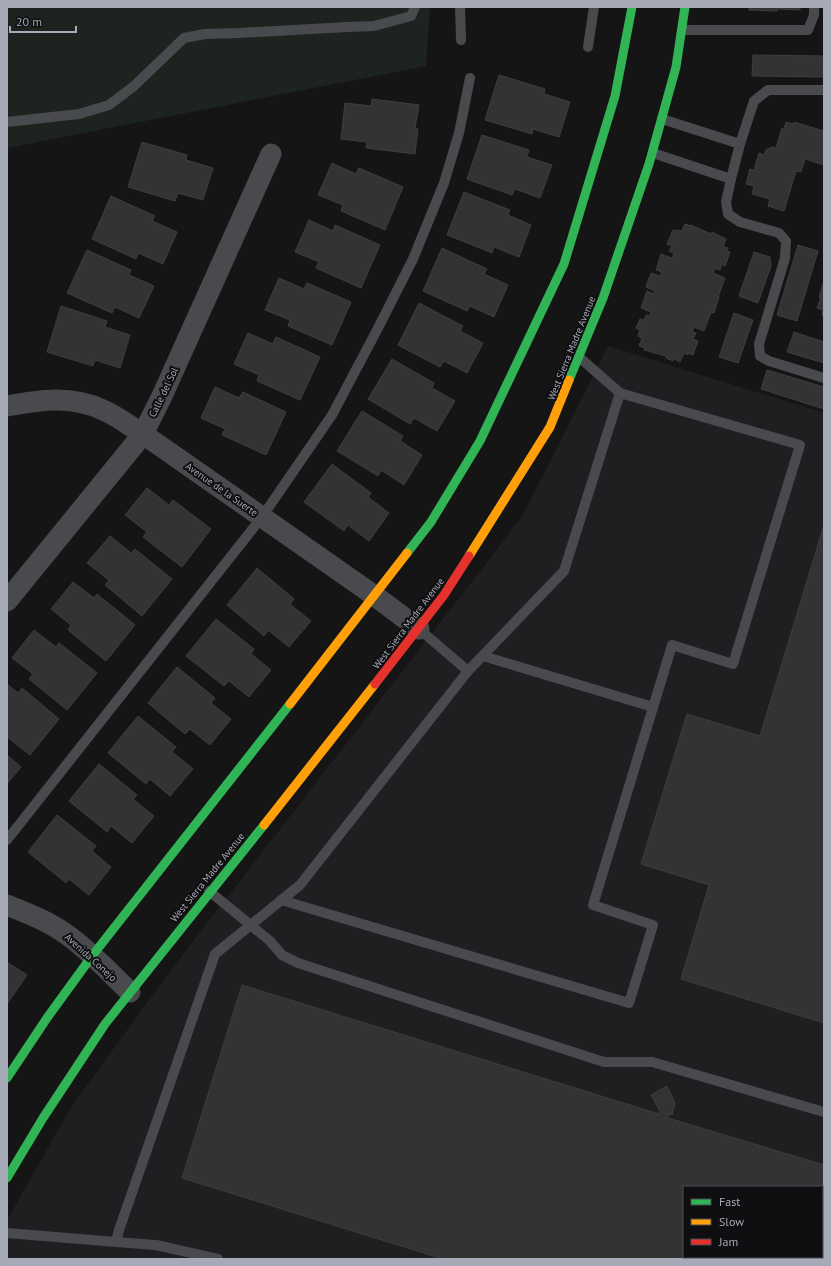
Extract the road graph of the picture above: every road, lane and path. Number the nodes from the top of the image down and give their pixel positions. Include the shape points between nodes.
1 (415, 7) edge
2 (460, 7) edge
3 (594, 7) edge
4 (632, 7) edge
5 (685, 7) edge
6 (814, 7) edge
7 (682, 30) junction
8 (461, 40) dead end
9 (588, 47) dead end
10 (470, 78) dead end
11 (824, 90) edge
12 (662, 119) junction
13 (7, 122) edge
14 (740, 144) junction
15 (653, 153) junction
16 (271, 154) dead end
17 (731, 179) junction
18 (579, 357) junction
19 (824, 378) edge
20 (620, 393) junction
21 (7, 406) edge
22 (143, 434) junction
23 (262, 517) junction
24 (375, 596) junction
25 (7, 601) edge
26 (419, 629) junction
27 (483, 656) junction
28 (468, 671) junction
29 (653, 707) junction
30 (7, 840) edge
31 (209, 891) junction
32 (281, 900) junction
33 (7, 905) edge
34 (250, 925) junction
35 (92, 956) junction
36 (130, 992) junction
37 (7, 1078) edge
38 (824, 1112) edge
39 (7, 1178) edge
40 (7, 1233) edge
41 (116, 1242) junction
42 (218, 1259) edge

1 - 13 lane via 411,16 374,26 205,34 184,38 134,86 109,105 79,114
2 - 8 lane
3 - 9 lane
4 - 24 street via 616,96 564,264 480,441 431,522
5 - 7 street, West Sierra Madre Avenue
6 - 7 lane via 814,15 808,30
7 - 12 street, West Sierra Madre Avenue via 676,68
10 - 23 lane via 459,133 444,183 412,259 332,415
11 - 14 lane via 768,90 761,94 754,101
12 - 14 lane
12 - 15 street, West Sierra Madre Avenue
14 - 17 lane
15 - 17 lane
15 - 18 street, West Sierra Madre Avenue via 603,298
16 - 22 street, Calle del Sol
17 - 19 lane via 726,202 728,214 740,222 779,233 786,242 785,258 759,344 760,356
18 - 20 lane
18 - 26 street, West Sierra Madre Avenue via 550,427 444,595
20 - 27 lane via 564,571
20 - 29 lane via 800,445 733,664 672,645
21 - 22 street, Avenue de la Suerte via 42,400 74,401 104,410
22 - 23 street, Avenue de la Suerte
22 - 25 street, Calle del Sol
23 - 24 street, Avenue de la Suerte
23 - 30 lane
24 - 26 street, Avenue de la Suerte
24 - 35 street
26 - 28 lane
26 - 31 street, West Sierra Madre Avenue
27 - 28 lane
27 - 29 lane
28 - 32 lane via 300,885
29 - 32 lane via 593,906 653,924 629,1003
31 - 34 lane
31 - 36 street, West Sierra Madre Avenue
32 - 34 lane
33 - 35 street, Avenida Conejo via 38,918 66,934
34 - 38 lane via 270,941 282,955 298,963 604,1062 652,1062
34 - 41 lane via 214,954
35 - 36 street, Avenida Conejo
35 - 37 street
36 - 39 street, West Sierra Madre Avenue via 105,1024
40 - 41 lane
41 - 42 lane via 156,1245

